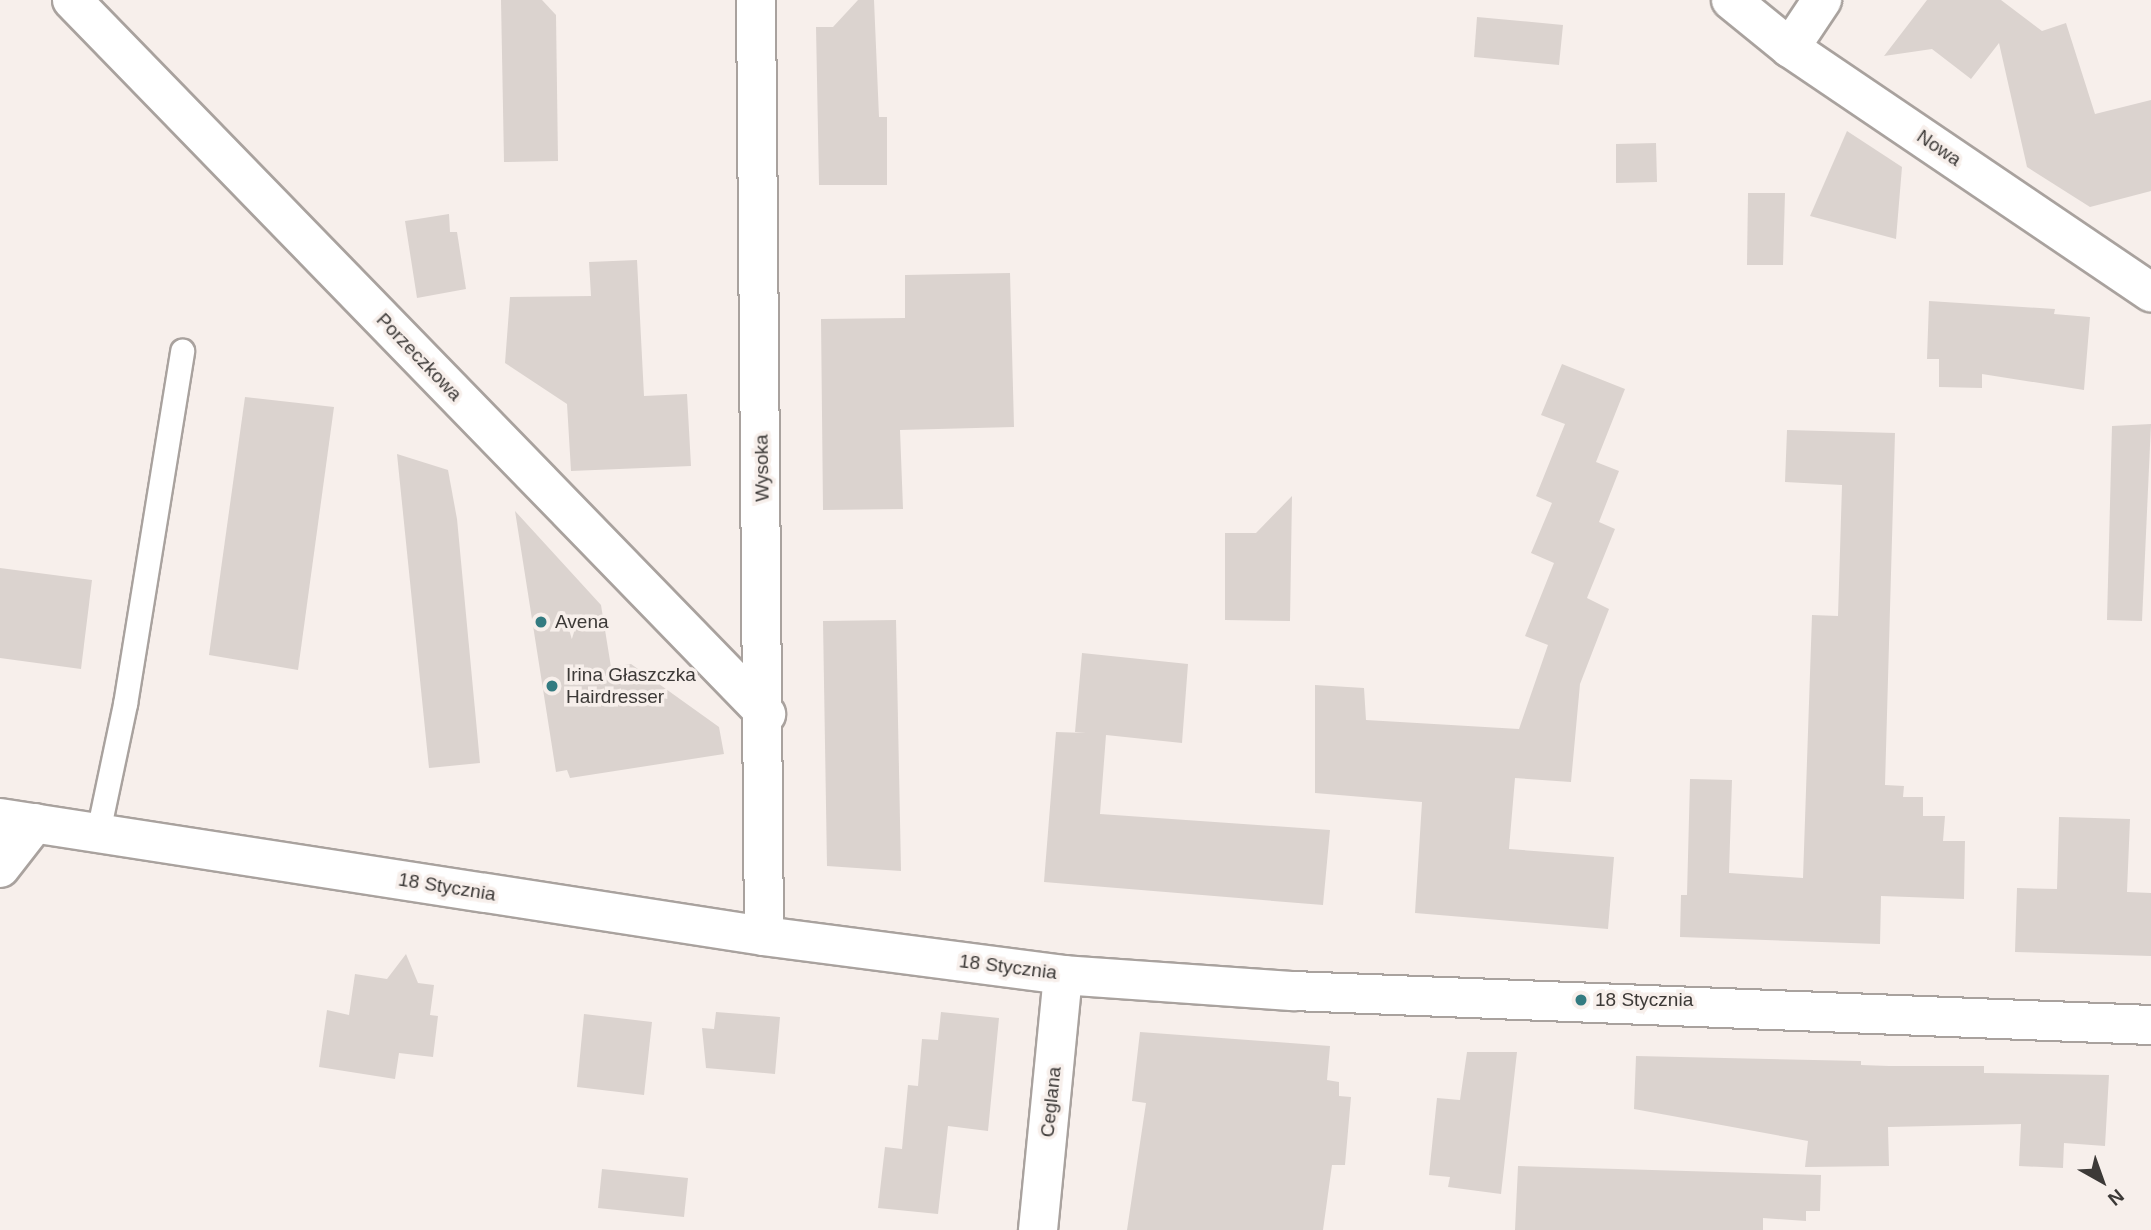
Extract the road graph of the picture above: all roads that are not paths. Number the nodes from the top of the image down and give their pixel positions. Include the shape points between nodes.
1 (72, 0) edge
2 (756, 0) edge
3 (1731, 0) edge
4 (1822, 0) edge
5 (1790, 48) junction
6 (2151, 292) edge
7 (182, 351) dead end
8 (766, 714) junction
9 (18, 820) edge
10 (98, 832) junction
11 (0, 868) edge
12 (764, 936) junction
13 (1063, 975) junction
14 (2151, 1025) edge
15 (1038, 1230) edge

1 - 8 street, Porzeczkowa
2 - 8 street, Wysoka
3 - 5 street, Nowa
4 - 5 street
5 - 6 street, Nowa
7 - 10 lane via 125,704
8 - 12 street, Wysoka
9 - 10 street, 18 Stycznia
9 - 11 street
10 - 12 street, 18 Stycznia
12 - 13 street, 18 Stycznia
13 - 14 street, 18 Stycznia via 1293,991
13 - 15 street, Ceglana

